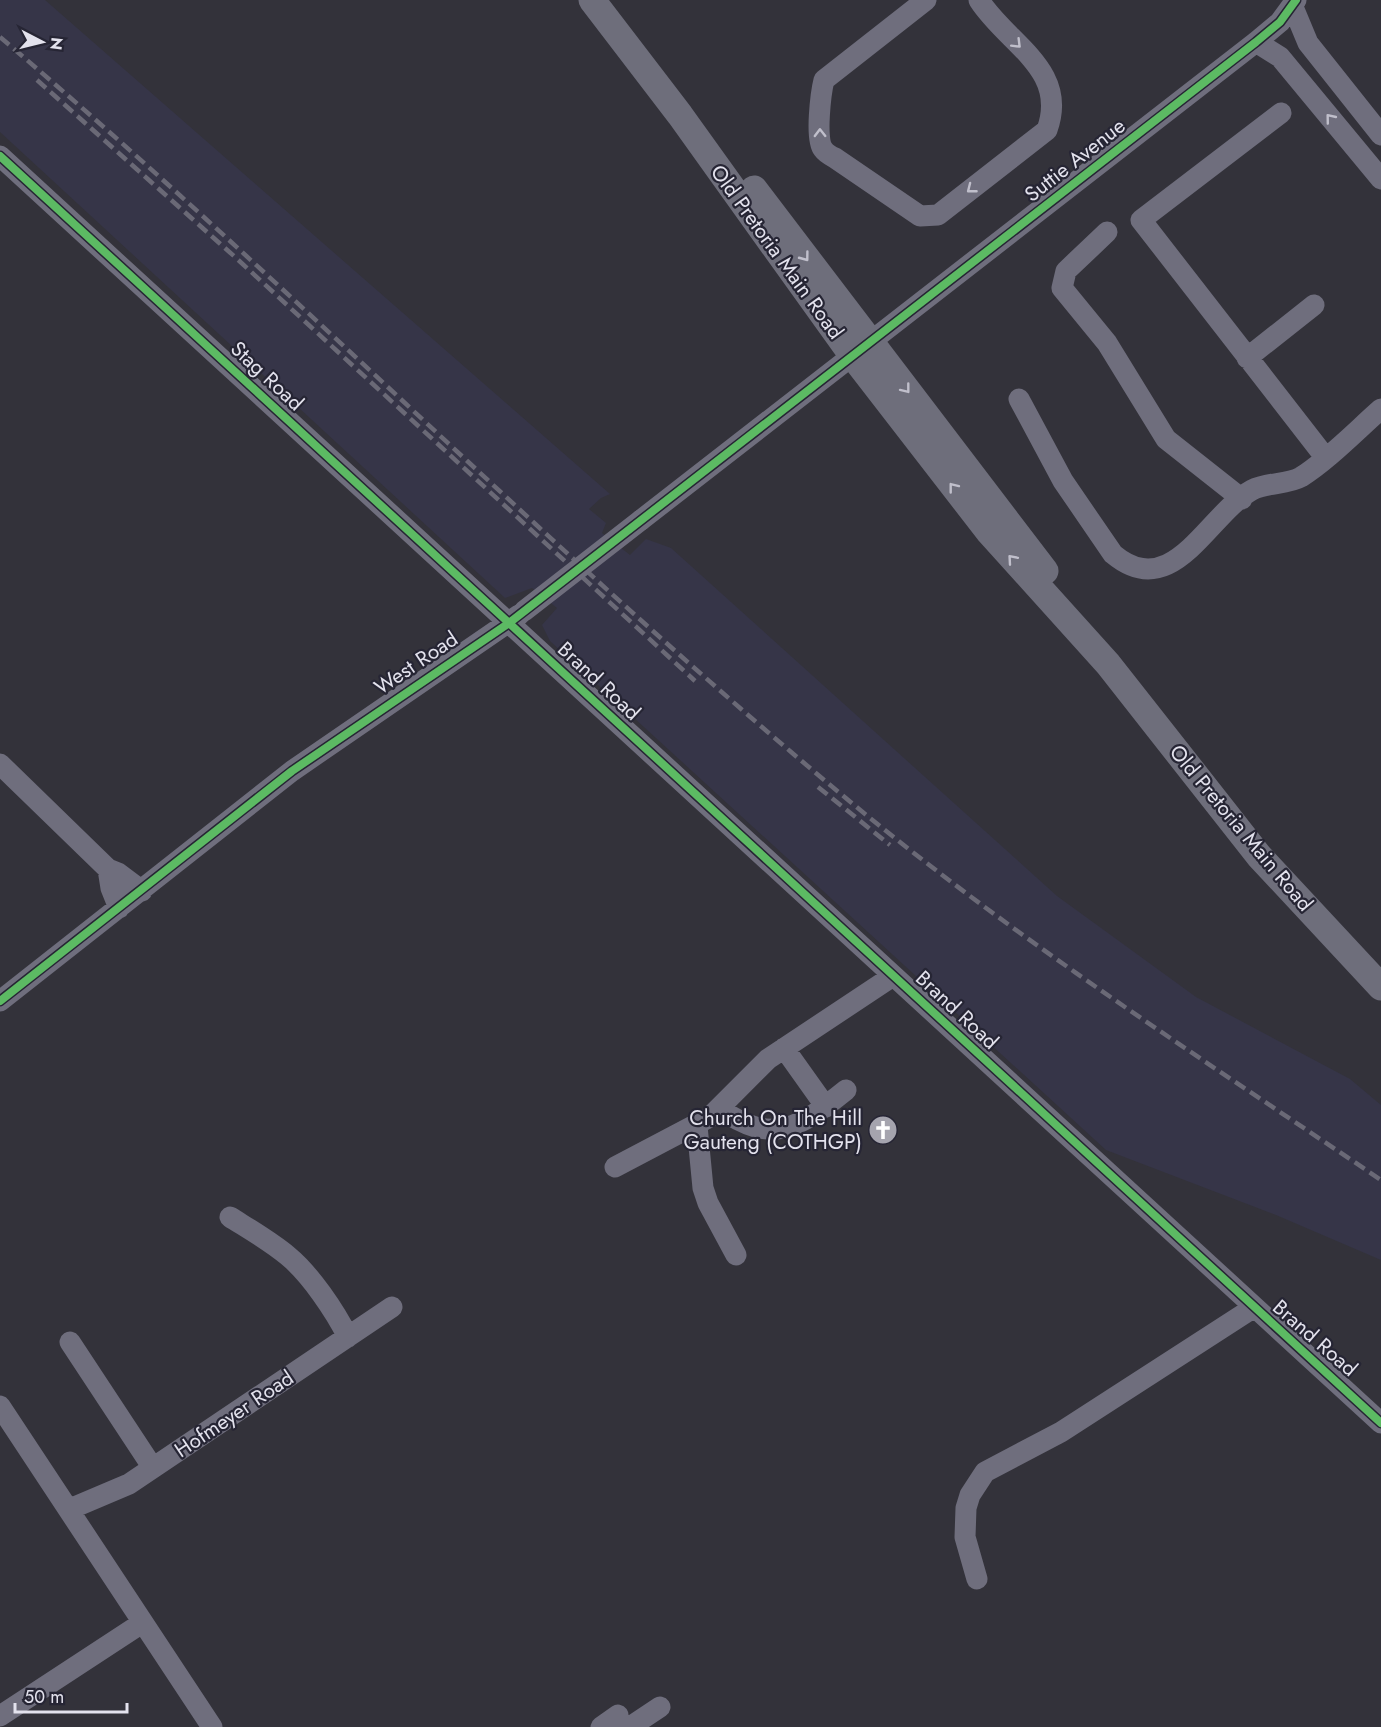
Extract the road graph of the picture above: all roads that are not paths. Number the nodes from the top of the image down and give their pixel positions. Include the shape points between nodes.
1 (591, 0) edge
2 (606, 0) edge
3 (926, 0) edge
4 (979, 0) edge
5 (1295, 3) edge
6 (1256, 42) junction
7 (1281, 113) dead end
8 (1379, 132) edge
9 (1355, 148) junction
10 (0, 156) edge
11 (1381, 179) edge
12 (1107, 232) dead end
13 (1314, 305) dead end
14 (861, 349) junction
15 (1247, 358) junction
16 (1018, 399) dead end
17 (1381, 410) edge
18 (1325, 457) junction
19 (1242, 499) junction
20 (517, 617) junction
21 (0, 764) edge
22 (108, 868) junction
23 (142, 891) junction
24 (119, 908) junction
25 (893, 976) junction
26 (1381, 987) edge
27 (0, 1001) edge
28 (784, 1048) junction
29 (846, 1090) dead end
30 (826, 1107) junction
31 (719, 1108) junction
32 (697, 1126) junction
33 (615, 1167) dead end
34 (230, 1216) dead end
35 (736, 1255) dead end
36 (392, 1307) dead end
37 (1254, 1308) junction
38 (348, 1337) junction
39 (70, 1342) dead end
40 (0, 1406) edge
41 (1381, 1423) edge
42 (153, 1468) junction
43 (70, 1509) junction
44 (977, 1579) dead end
45 (142, 1623) junction
46 (660, 1707) dead end
47 (0, 1716) edge
48 (616, 1723) edge
49 (213, 1727) edge

1 - 14 main road, Old Pretoria Main Road
2 -> 14 main road, Old Pretoria Main Road
4 -> 3 street via 1043,70 1053,100 1053,115 1047,130 938,215 930,217 920,216 835,158 822,148 820,141 824,80
5 - 6 street, Suttie Avenue
5 - 8 street via 1308,43
9 -> 6 street via 1280,57
6 - 14 street, Suttie Avenue
7 - 15 street via 1140,220
8 - 9 street
9 - 11 street
10 - 20 street, Stag Road
12 - 19 street via 1066,271 1062,288 1107,343 1166,439
13 - 15 street
14 - 20 street, West Road, bridge
14 - 26 main road, Old Pretoria Main Road via 989,532 1108,664 1259,856
15 - 18 street
16 - 19 street via 1063,481 1113,554 1139,570 1154,569 1176,558
17 - 18 street
18 - 19 street via 1299,478 1251,490
20 - 23 street, West Road via 292,771
20 - 25 street, Brand Road
21 - 22 street
22 - 23 street
22 - 24 street via 108,880
23 - 24 street, West Road
24 - 27 street, West Road
25 - 28 street
25 - 37 street, Brand Road
28 - 30 street
28 - 31 street via 753,1072
29 - 30 street
30 - 31 street via 799,1125 772,1129 751,1127
31 - 32 street
32 - 33 street
32 - 35 street via 703,1188
34 - 38 street via 289,1257 319,1291
36 - 38 street, Hofmeyer Road
37 - 41 street, Brand Road
37 - 44 street, Brand Road via 1061,1432 985,1472 966,1508 965,1537
38 - 42 street, Hofmeyer Road
39 - 42 street
40 - 43 street
42 - 43 street, Hofmeyer Road via 112,1492
43 - 45 street
45 - 47 street
45 - 49 street
46 - 48 street

